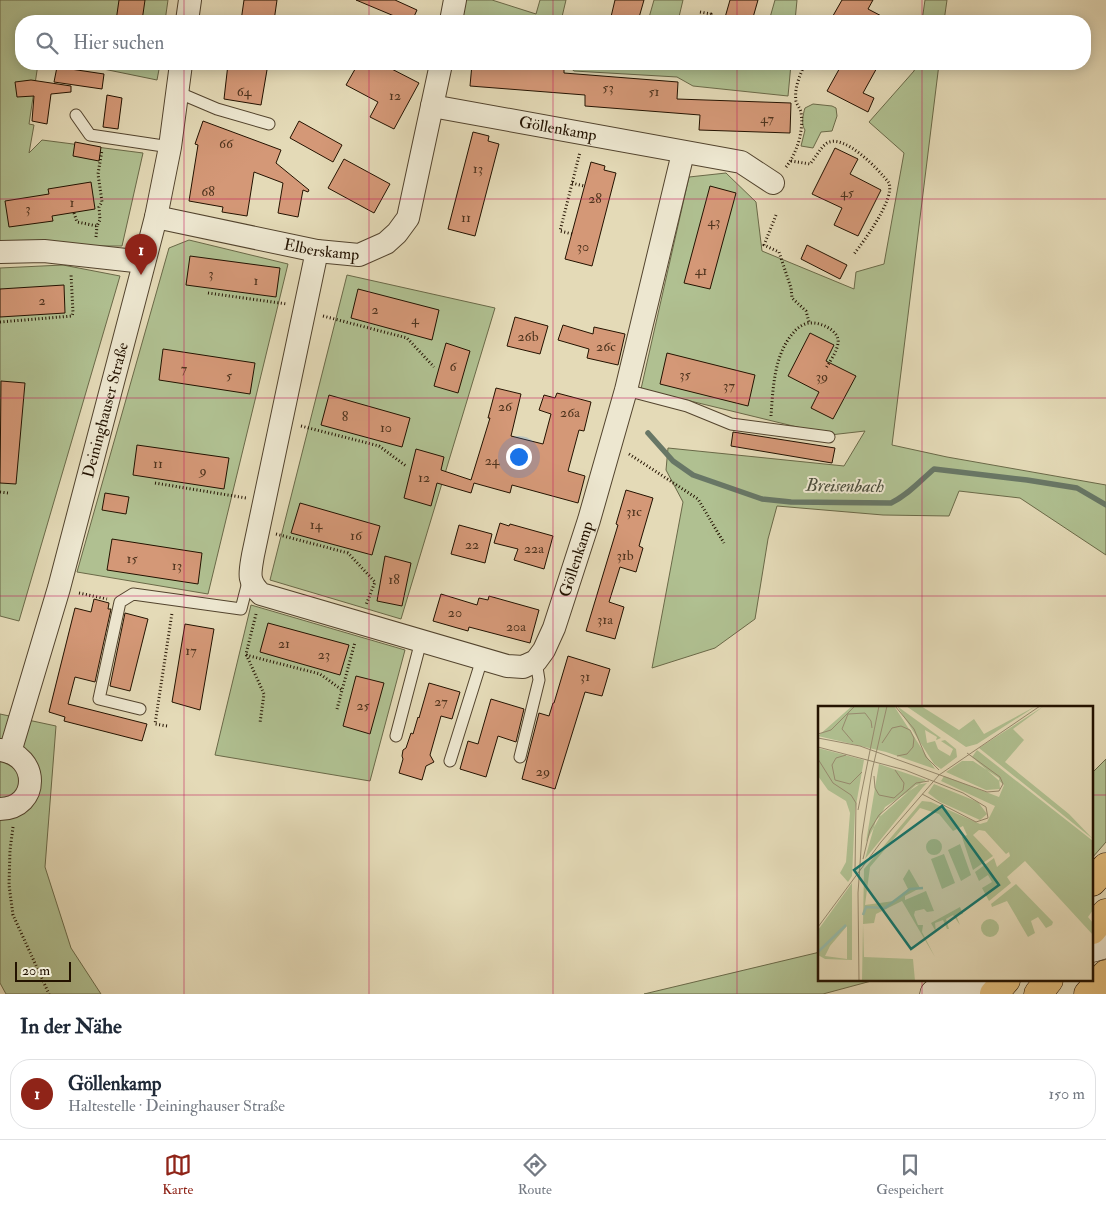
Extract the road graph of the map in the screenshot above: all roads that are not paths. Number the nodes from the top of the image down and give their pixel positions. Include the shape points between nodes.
1 (190, 0) edge
2 (455, 0) edge
3 (189, 15) edge
4 (451, 15) edge
5 (181, 70) edge
6 (440, 70) edge
7 (178, 92) junction
8 (432, 106) junction
9 (76, 115) dead end
10 (269, 124) dead end
11 (170, 147) junction
12 (683, 153) junction
13 (772, 184) road end
14 (156, 216) junction
15 (317, 251) junction
16 (0, 252) edge
17 (144, 262) junction
18 (626, 390) junction
19 (829, 437) dead end
20 (250, 574) junction
21 (421, 640) junction
22 (482, 658) junction
23 (536, 661) junction
24 (140, 709) dead end
25 (396, 736) dead end
26 (5, 751) edge
27 (520, 757) dead end
28 (450, 761) dead end
29 (8, 808) edge
30 (1106, 867) edge
31 (1094, 880) edge
32 (1106, 914) edge
33 (1094, 928) edge
34 (1106, 974) edge
35 (1106, 979) edge
36 (974, 982) edge
37 (1004, 982) edge
38 (1047, 982) edge
39 (934, 994) edge
40 (994, 994) edge
41 (1038, 994) edge
42 (1088, 994) edge
43 (1095, 994) edge

1 - 3 street
2 - 4 street
5 - 7 street, Deininghauser Straße
6 - 8 street, Elberskamp
7 - 10 lane via 217,109
7 - 11 street, Deininghauser Straße
8 - 12 street, Göllenkamp
8 - 15 street, Elberskamp via 408,218 397,233 386,243 359,255
9 - 11 lane via 90,135
11 - 14 street, Deininghauser Straße
12 - 13 street, Göllenkamp via 741,162
12 - 18 street, Göllenkamp
14 - 15 street, Elberskamp
14 - 17 street, Deininghauser Straße
15 - 20 street
16 - 17 street via 44,251
17 - 26 street, Deininghauser Straße via 59,588
18 - 19 lane via 687,406 731,424
18 - 23 street, Göllenkamp via 554,628
20 - 21 street via 253,586 262,594
20 - 24 lane via 240,609 133,594 120,602 99,699
21 - 22 street
21 - 25 lane
22 - 23 street via 508,666 523,666
22 - 28 lane
23 - 27 lane via 539,680
26 - 29 street, Deininghauser Straße via 19,756 26,764 31,782 23,800
30 - 31 highway
32 - 33 highway
34 - 42 highway
35 - 43 highway
36 - 39 main road
37 - 40 highway
38 - 41 highway

